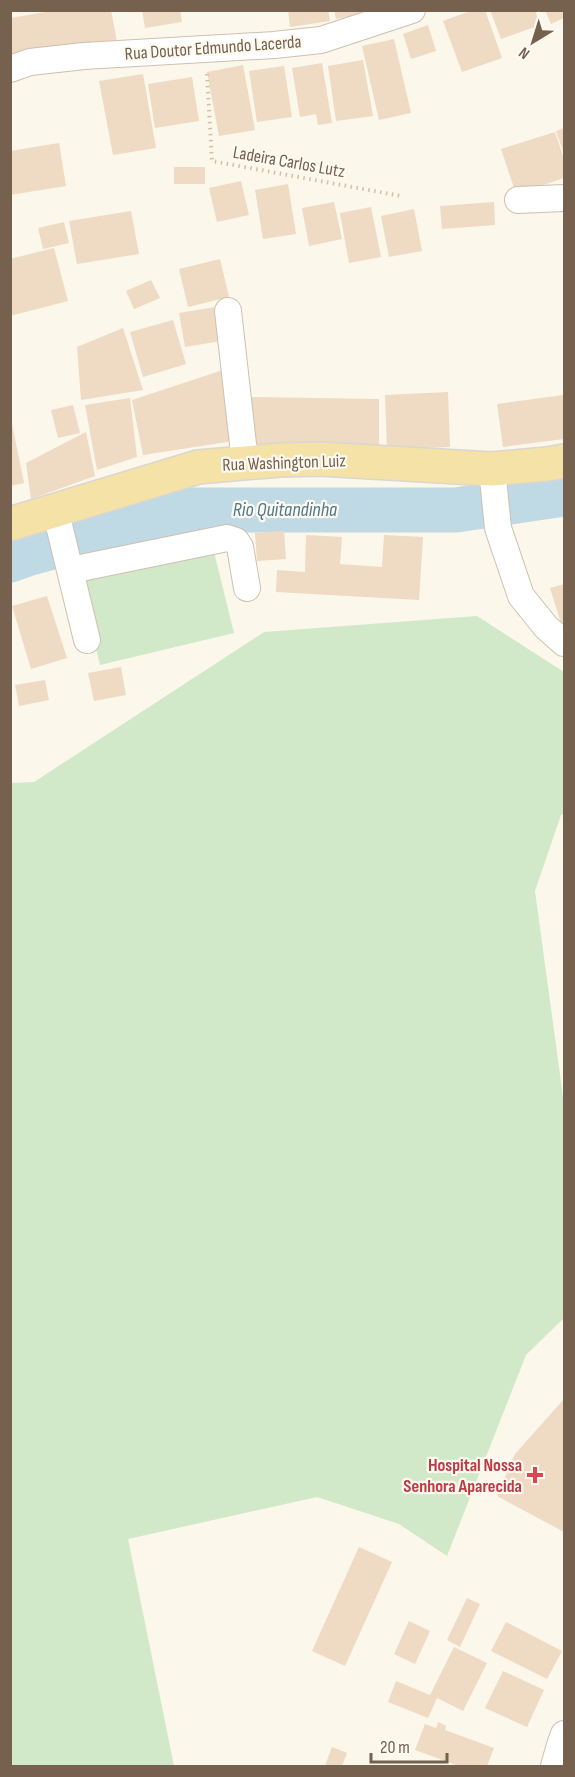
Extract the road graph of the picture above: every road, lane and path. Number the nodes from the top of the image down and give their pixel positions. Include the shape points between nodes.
1 (412, 10) edge
2 (205, 49) junction
3 (10, 69) edge
4 (401, 196) dead end
5 (564, 198) edge
6 (518, 200) dead end
7 (228, 311) dead end
8 (564, 461) edge
9 (245, 462) junction
10 (492, 469) junction
11 (55, 509) junction
12 (10, 524) edge
13 (71, 570) junction
14 (247, 588) dead end
15 (87, 640) dead end
16 (564, 643) edge
17 (564, 1734) edge
18 (554, 1767) edge

1 - 2 street, Rua Doutor Edmundo Lacerda via 321,40
2 - 3 street, Rua Doutor Edmundo Lacerda via 84,56 30,62
2 - 4 path, Ladeira Carlos Lutz via 212,161
5 - 6 street
7 - 9 street
8 - 10 main road, Rua Washington Luiz
9 - 10 main road, Rua Washington Luiz via 320,459
9 - 11 main road, Rua Washington Luiz via 198,467
10 - 16 street via 498,528 521,596
11 - 12 main road, Rua Washington Luiz
11 - 13 street
13 - 14 street via 227,538 240,547
13 - 15 street
17 - 18 street

